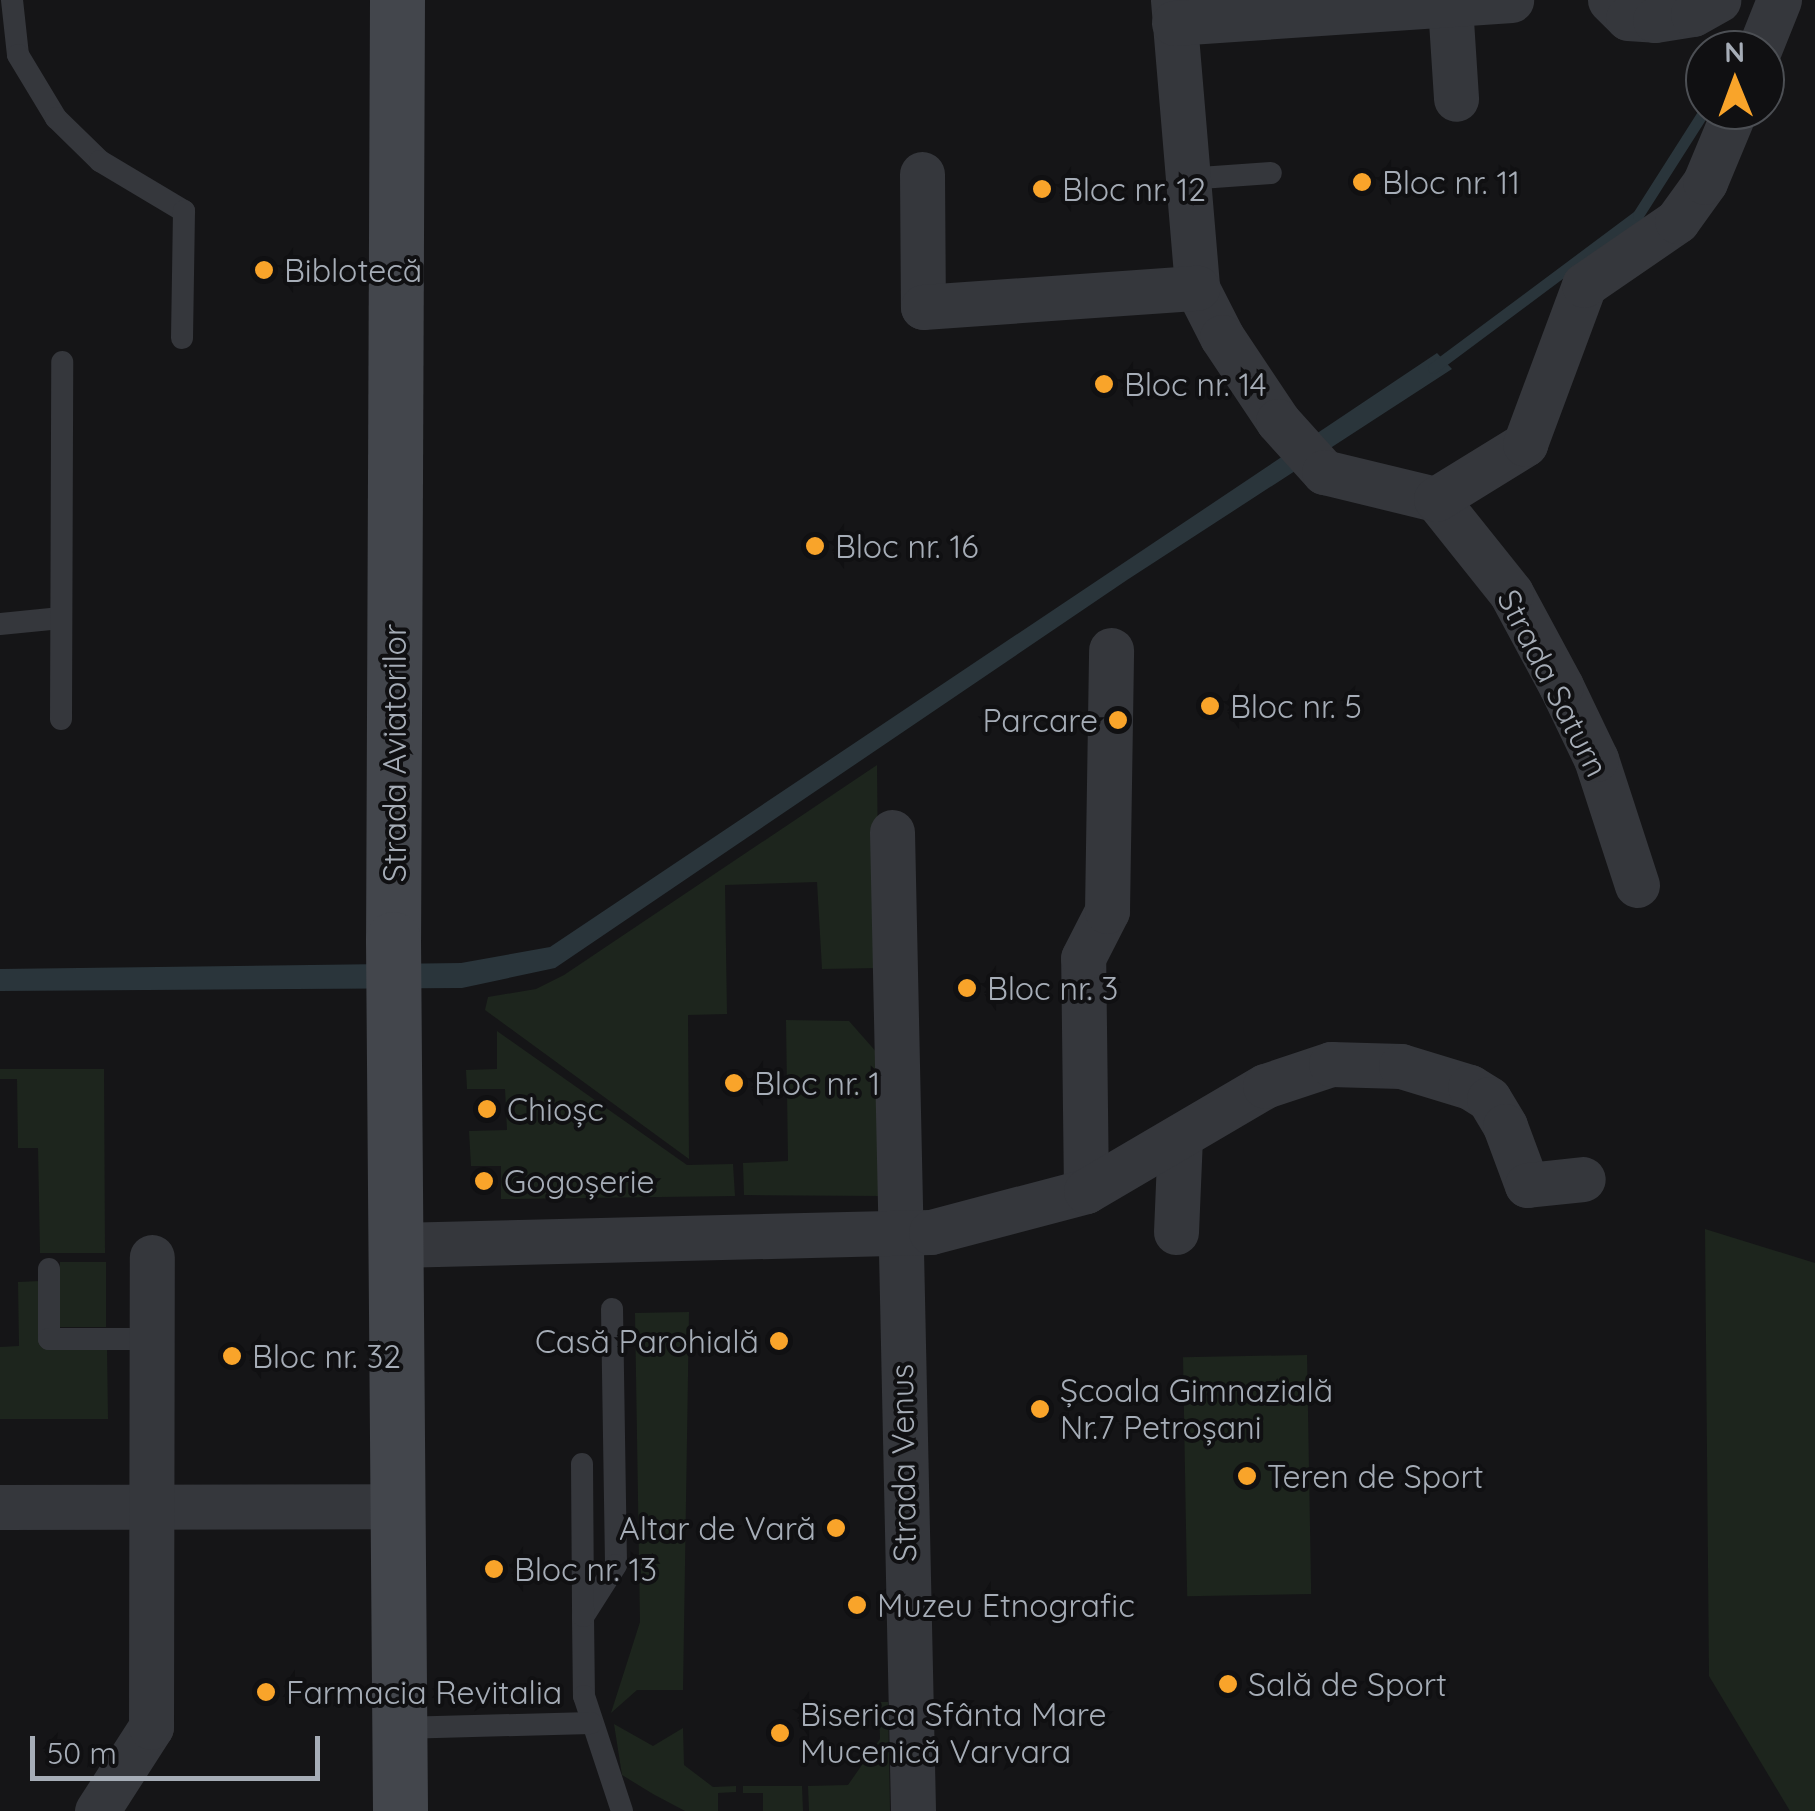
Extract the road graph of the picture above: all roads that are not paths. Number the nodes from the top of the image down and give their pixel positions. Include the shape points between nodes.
1 (12, 0) edge
2 (397, 0) edge
3 (1512, 0) edge
4 (1610, 0) edge
5 (1779, 0) edge
6 (1717, 2) edge
7 (1450, 5) junction
8 (1358, 6) edge
9 (1174, 12) edge
10 (1767, 30) edge
11 (1456, 99) dead end
12 (1727, 130) edge
13 (1271, 173) dead end
14 (922, 174) dead end
15 (1186, 179) junction
16 (1198, 288) junction
17 (182, 338) dead end
18 (62, 362) dead end
19 (1436, 499) junction
20 (62, 618) junction
21 (0, 624) edge
22 (1111, 650) dead end
23 (62, 720) dead end
24 (892, 832) dead end
25 (1637, 885) dead end
26 (1180, 1138) junction
27 (1583, 1179) dead end
28 (1086, 1191) junction
29 (1176, 1232) dead end
30 (897, 1235) junction
31 (396, 1244) junction
32 (152, 1257) dead end
33 (49, 1269) dead end
34 (612, 1309) dead end
35 (150, 1339) junction
36 (582, 1464) dead end
37 (150, 1504) junction
38 (397, 1506) junction
39 (0, 1508) edge
40 (583, 1617) junction
41 (591, 1723) junction
42 (400, 1728) junction
43 (97, 1811) edge
44 (400, 1811) edge
45 (622, 1811) edge
46 (913, 1811) edge

1 - 17 lane via 18,56 56,118 100,161 184,211
2 - 31 street, Strada Aviatorilor
3 - 7 street
4 - 6 street via 1628,18 1655,20
5 - 10 street
7 - 8 street
7 - 11 street
8 - 9 street
9 - 15 street
12 - 19 street via 1705,182 1676,220 1584,285 1525,444
13 - 15 lane
14 - 16 street via 923,308
15 - 16 street
16 - 19 street via 1278,422 1324,472
18 - 20 lane
19 - 25 street, Strada Saturn via 1472,536 1511,593 1561,686 1596,759
20 - 21 lane
20 - 23 lane
22 - 28 street via 1107,912 1084,958
24 - 30 street, Strada Venus
26 - 27 street via 1299,1071 1331,1064 1400,1066 1442,1076 1489,1099 1527,1185
26 - 28 street
26 - 29 street
28 - 30 street
30 - 31 street
30 - 46 street, Strada Venus
31 - 38 street, Strada Aviatorilor
32 - 35 street
33 - 35 lane via 49,1339
34 - 40 lane via 616,1565
35 - 37 street
36 - 40 lane
37 - 38 street
37 - 39 street
37 - 43 street via 150,1727
38 - 42 street, Strada Aviatorilor
40 - 41 lane
41 - 42 lane
41 - 45 lane
42 - 44 street, Strada Aviatorilor

